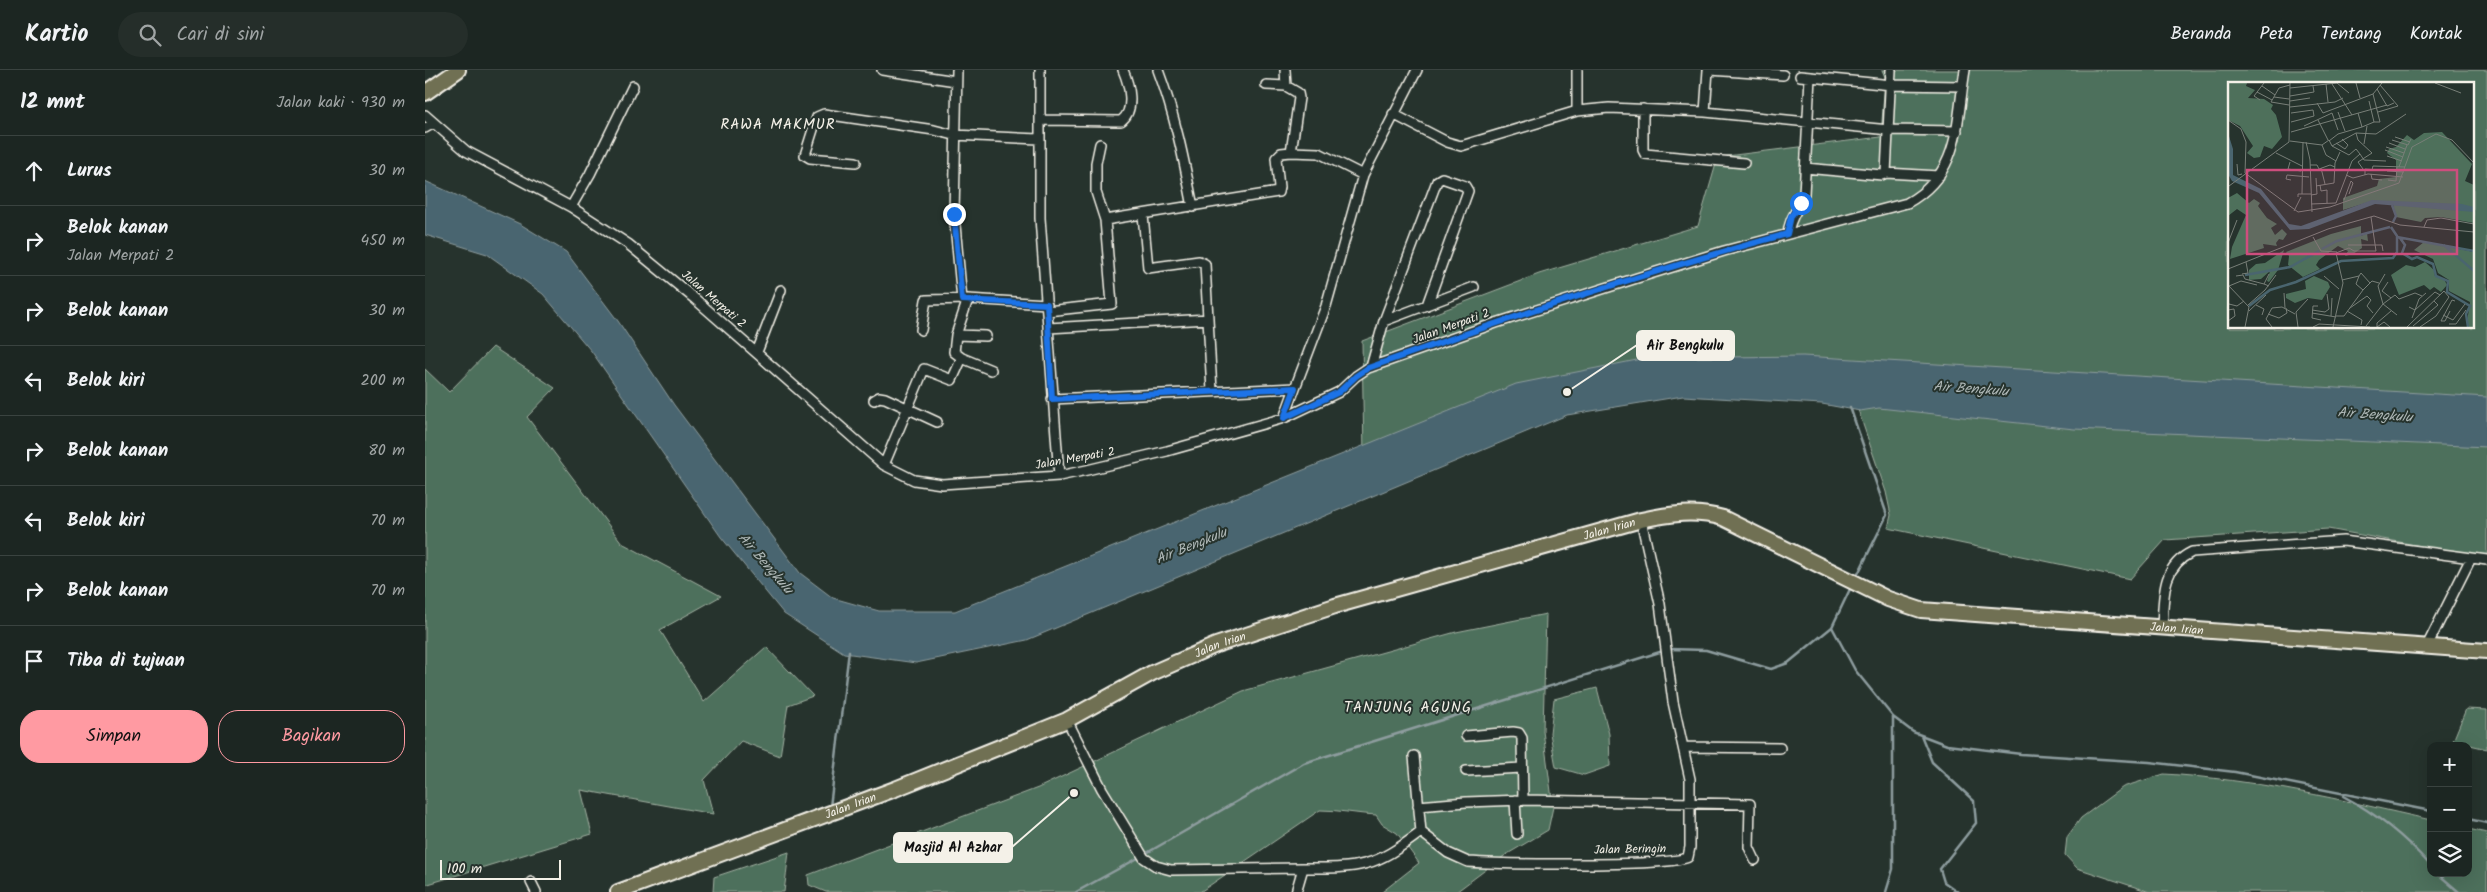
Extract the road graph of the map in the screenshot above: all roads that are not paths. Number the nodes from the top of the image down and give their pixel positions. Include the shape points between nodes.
1 (458, 70) edge
2 (881, 70) edge
3 (957, 70) edge
4 (1040, 70) edge
5 (1123, 70) edge
6 (1157, 70) edge
7 (1285, 70) edge
8 (1417, 70) edge
9 (1577, 70) edge
10 (1709, 70) edge
11 (1891, 70) edge
12 (1965, 70) edge
13 (1783, 75) dead end
14 (1800, 76) dead end
15 (1810, 77) junction
16 (956, 81) junction
17 (1266, 85) dead end
18 (633, 86) dead end
19 (1286, 86) junction
20 (1891, 86) junction
21 (1962, 86) junction
22 (425, 93) edge
23 (1643, 109) junction
24 (1577, 111) junction
25 (1705, 112) junction
26 (1393, 114) junction
27 (425, 115) edge
28 (1040, 120) junction
29 (1807, 121) junction
30 (434, 123) junction
31 (425, 128) edge
32 (1889, 130) junction
33 (1957, 131) junction
34 (954, 135) junction
35 (1039, 139) junction
36 (1100, 144) dead end
37 (1291, 152) junction
38 (855, 162) dead end
39 (1744, 163) dead end
40 (1805, 168) junction
41 (1886, 173) junction
42 (1363, 175) junction
43 (1939, 176) junction
44 (571, 206) junction
45 (1193, 207) junction
46 (1143, 214) junction
47 (1105, 220) junction
48 (1787, 234) junction
49 (1474, 287) dead end
50 (781, 290) dead end
51 (965, 300) junction
52 (1427, 305) junction
53 (1047, 307) junction
54 (1208, 318) junction
55 (1384, 322) junction
56 (1048, 328) junction
57 (921, 330) dead end
58 (956, 335) junction
59 (986, 336) dead end
60 (757, 352) junction
61 (962, 358) junction
62 (1371, 367) junction
63 (991, 370) dead end
64 (1295, 388) junction
65 (1212, 391) junction
66 (1052, 399) junction
67 (875, 400) dead end
68 (908, 408) junction
69 (1284, 418) junction
70 (937, 422) dead end
71 (884, 465) junction
72 (1059, 476) junction
73 (1641, 520) junction
74 (2471, 558) junction
75 (2487, 560) edge
76 (2162, 627) junction
77 (2427, 646) junction
78 (2487, 651) edge
79 (1067, 720) junction
80 (1466, 736) dead end
81 (1683, 747) junction
82 (1780, 748) dead end
83 (1414, 756) dead end
84 (1522, 768) junction
85 (1466, 771) dead end
86 (1519, 800) junction
87 (1691, 803) junction
88 (1418, 806) junction
89 (1421, 832) junction
90 (1517, 834) dead end
91 (1755, 860) dead end
92 (1303, 868) junction
93 (531, 882) dead end
94 (536, 892) edge
95 (618, 892) edge
96 (1295, 892) edge

1 - 22 main road
2 - 16 street
3 - 16 street
4 - 28 street
5 - 28 street via 1130,96 1126,115 1121,121
6 - 45 street via 1171,103
7 - 19 street
8 - 26 street
9 - 24 street
10 - 13 street
10 - 25 street
11 - 20 street
12 - 21 street, Jalan Merpati 2
14 - 15 street
15 - 20 street
15 - 29 street
16 - 34 street
17 - 19 street
18 - 44 street
19 - 37 street via 1299,96
20 - 21 street
20 - 32 street
21 - 33 street, Jalan Merpati 2
23 - 24 street
23 - 25 street
23 - 39 street via 1645,154
24 - 26 street via 1461,146
25 - 29 street
26 - 42 street
27 - 30 street, Jalan Merpati 2
28 - 35 street
29 - 32 street
29 - 40 street
30 - 31 street
30 - 44 street, Jalan Merpati 2 via 466,151
32 - 33 street
32 - 41 street
33 - 43 street, Jalan Merpati 2 via 1950,158
34 - 35 street
34 - 38 street via 824,114 817,117 805,155
34 - 51 street via 954,214
35 - 53 street via 1040,218
36 - 47 street via 1096,192
37 - 42 street via 1315,152
37 - 45 street via 1279,154 1276,158 1277,192
40 - 41 street
40 - 48 street via 1804,194 1791,216
41 - 43 street
42 - 64 street via 1326,306
43 - 48 street, Jalan Merpati 2 via 1929,188 1907,203
44 - 60 street, Jalan Merpati 2 via 652,262
45 - 46 street
46 - 47 street
46 - 54 street via 1148,268 1205,262
47 - 53 street via 1111,304
48 - 62 street, Jalan Merpati 2 via 1496,323
49 - 52 street
50 - 60 street
51 - 53 street
51 - 57 street via 926,300
51 - 58 street
52 - 55 street
52 - 55 street via 1468,191 1465,186 1441,178
53 - 56 street
54 - 56 street
54 - 65 street
55 - 62 street
56 - 66 street
58 - 59 street
58 - 61 street via 954,352
60 - 71 street, Jalan Merpati 2
61 - 63 street
61 - 68 street via 952,380 924,369
62 - 69 street, Jalan Merpati 2 via 1339,392
64 - 65 street
64 - 69 street
65 - 66 street
66 - 72 street
67 - 68 street via 882,397
68 - 70 street
68 - 71 street
69 - 72 street, Jalan Merpati 2 via 1167,451
71 - 72 street, Jalan Merpati 2 via 905,477 931,484 976,484
73 - 76 main road, Jalan Irian via 1687,513 1712,514 1869,590 1921,610
73 - 79 main road, Jalan Irian via 1344,603 1256,631 1152,673
73 - 81 street, Jalan Beringin via 1660,604 1664,650
74 - 75 street
74 - 76 street via 2343,541 2192,552 2174,565 2166,579
74 - 77 street
76 - 77 main road, Jalan Irian
77 - 78 main road, Jalan Irian
79 - 92 street via 1102,789 1144,858 1156,866 1171,870
79 - 95 main road, Jalan Irian via 895,789
80 - 84 street via 1519,733 1522,738
81 - 82 street
81 - 87 street, Jalan Beringin
83 - 88 street
84 - 85 street
84 - 86 street
86 - 87 street
86 - 88 street
86 - 90 street
87 - 89 street, Jalan Beringin via 1689,855 1678,861 1468,862 1448,853
87 - 91 street via 1750,804 1749,847
88 - 89 street
89 - 92 street via 1373,863 1346,868
92 - 96 street
93 - 94 street

